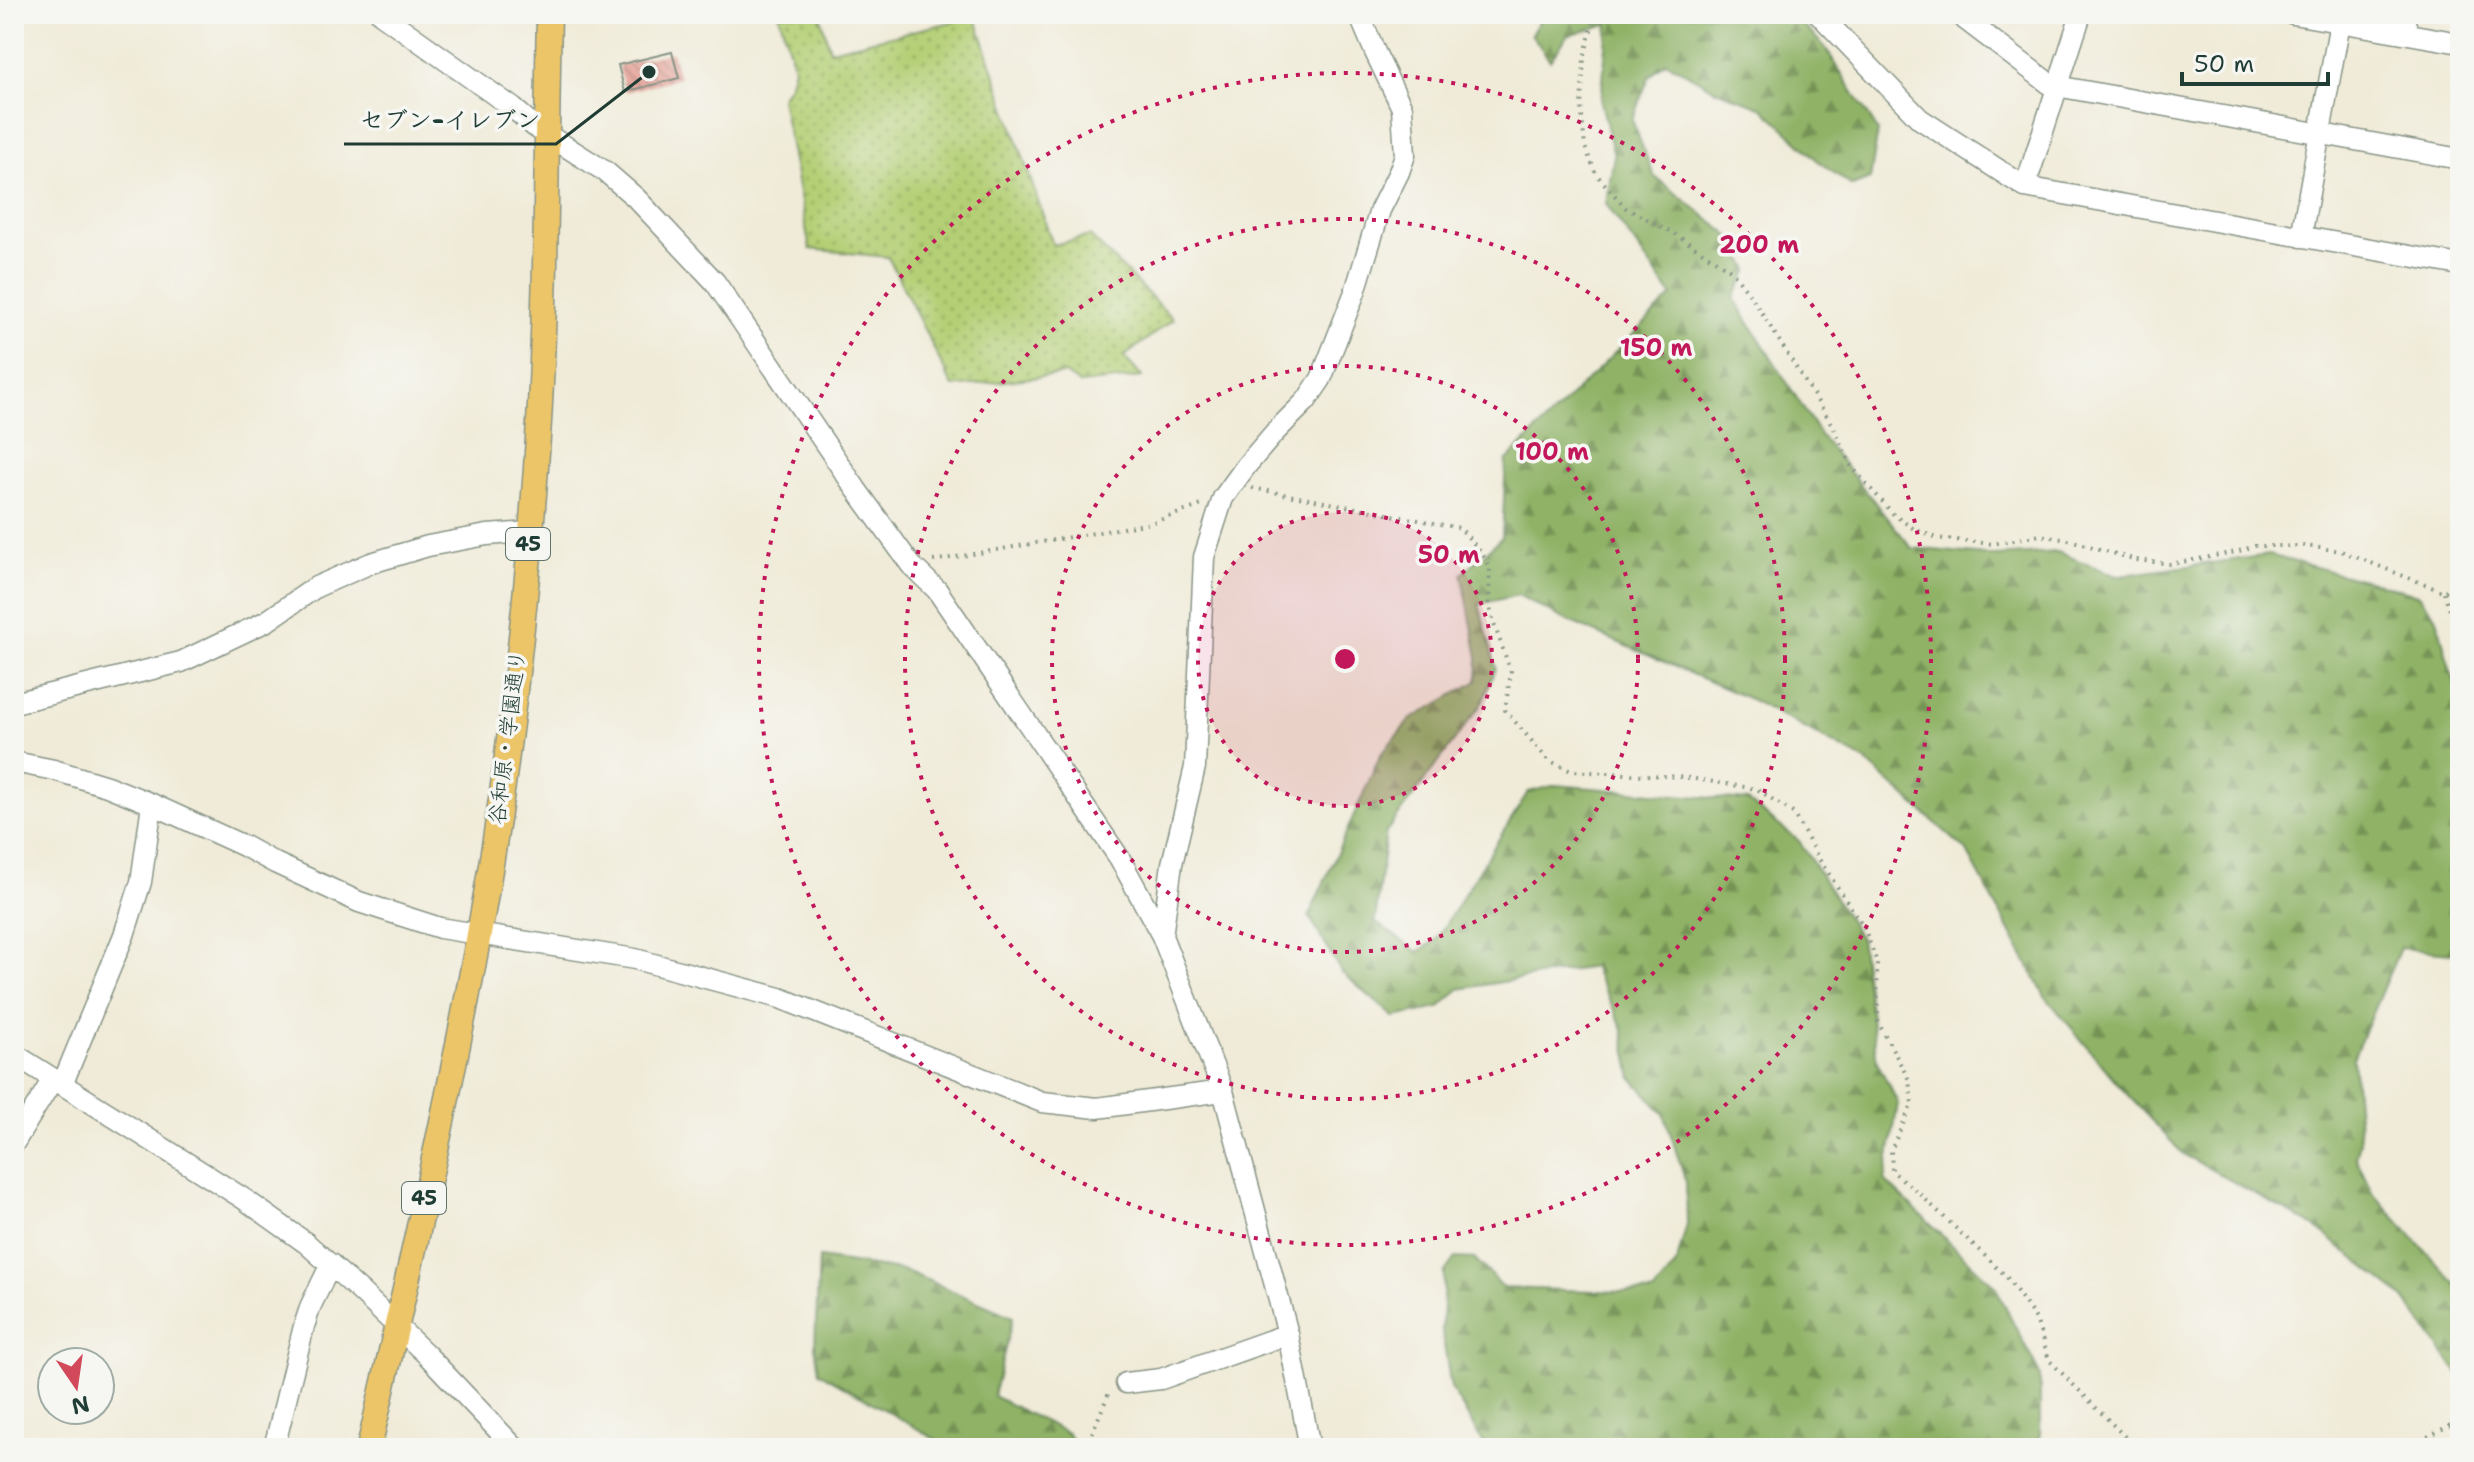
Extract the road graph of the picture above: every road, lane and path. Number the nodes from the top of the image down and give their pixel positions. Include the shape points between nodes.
1 (381, 14) edge
2 (549, 14) edge
3 (1359, 14) edge
4 (1595, 14) edge
5 (1819, 14) edge
6 (1958, 14) edge
7 (2081, 14) edge
8 (2294, 14) edge
9 (2402, 14) edge
10 (2340, 22) junction
11 (2409, 34) junction
12 (2460, 43) edge
13 (2059, 86) junction
14 (547, 134) junction
15 (2319, 134) junction
16 (2460, 159) edge
17 (2025, 187) junction
18 (2301, 237) junction
19 (2460, 265) edge
20 (1228, 491) junction
21 (530, 532) junction
22 (911, 565) junction
23 (2460, 581) edge
24 (2444, 592) junction
25 (2460, 641) edge
26 (14, 703) edge
27 (14, 762) edge
28 (152, 804) junction
29 (478, 932) junction
30 (1162, 936) junction
31 (14, 1054) edge
32 (58, 1082) junction
33 (1223, 1091) junction
34 (14, 1143) edge
35 (331, 1264) junction
36 (397, 1326) junction
37 (1288, 1334) junction
38 (1126, 1383) joint
39 (2460, 1420) edge
40 (274, 1448) edge
41 (369, 1448) edge
42 (515, 1448) edge
43 (1086, 1448) edge
44 (1310, 1448) edge
45 (2136, 1448) edge
46 (2406, 1448) edge

1 - 14 street
2 - 14 main road, 谷和原・学園通り / 45
3 - 20 street via 1402,108 1405,155 1380,210 1321,379
4 - 24 path via 1584,58 1581,106 1585,147 1596,174 1626,208 1732,271 1833,426 1851,466 1894,515 1914,529 1937,538 1993,544 2040,535 2171,564 2255,546 2306,546 2341,551
5 - 17 street via 1920,119
6 - 13 street
7 - 13 street
8 - 10 street
9 - 11 street
10 - 11 street
10 - 15 street
11 - 12 street
13 - 15 street
13 - 17 street
14 - 21 main road, 谷和原・学園通り / 45
14 - 22 street via 636,198 715,282
15 - 16 street
15 - 18 street
17 - 18 street
18 - 19 street
20 - 22 path via 1151,523
20 - 30 street via 1204,557 1195,767
20 - 45 path via 1460,528 1490,567 1489,604 1511,672 1505,710 1548,760 1571,771 1683,777 1757,789 1793,813 1864,927 1877,962 1878,1022 1909,1080 1912,1104 1891,1150 1892,1171 2006,1276 2036,1319 2049,1360
21 - 26 street via 428,546 371,563 316,587 267,621 181,662
21 - 29 main road, 谷和原・学園通り / 45 via 513,699
22 - 30 street via 937,590 1120,859
23 - 24 path
24 - 25 path
27 - 28 street via 107,786
28 - 29 street via 359,902 440,928
28 - 32 street via 141,882 124,935
29 - 33 street via 635,959 780,998 1042,1102 1097,1108
29 - 36 main road, 谷和原・学園通り / 45
30 - 33 street
31 - 32 street
32 - 34 street
32 - 35 street via 266,1214
33 - 37 street
35 - 36 street
35 - 40 street via 304,1326
36 - 41 main road, 谷和原・学園通り / 45
36 - 42 street
37 - 38 street via 1161,1379
37 - 44 street
38 - 43 path via 1111,1387
39 - 46 path

